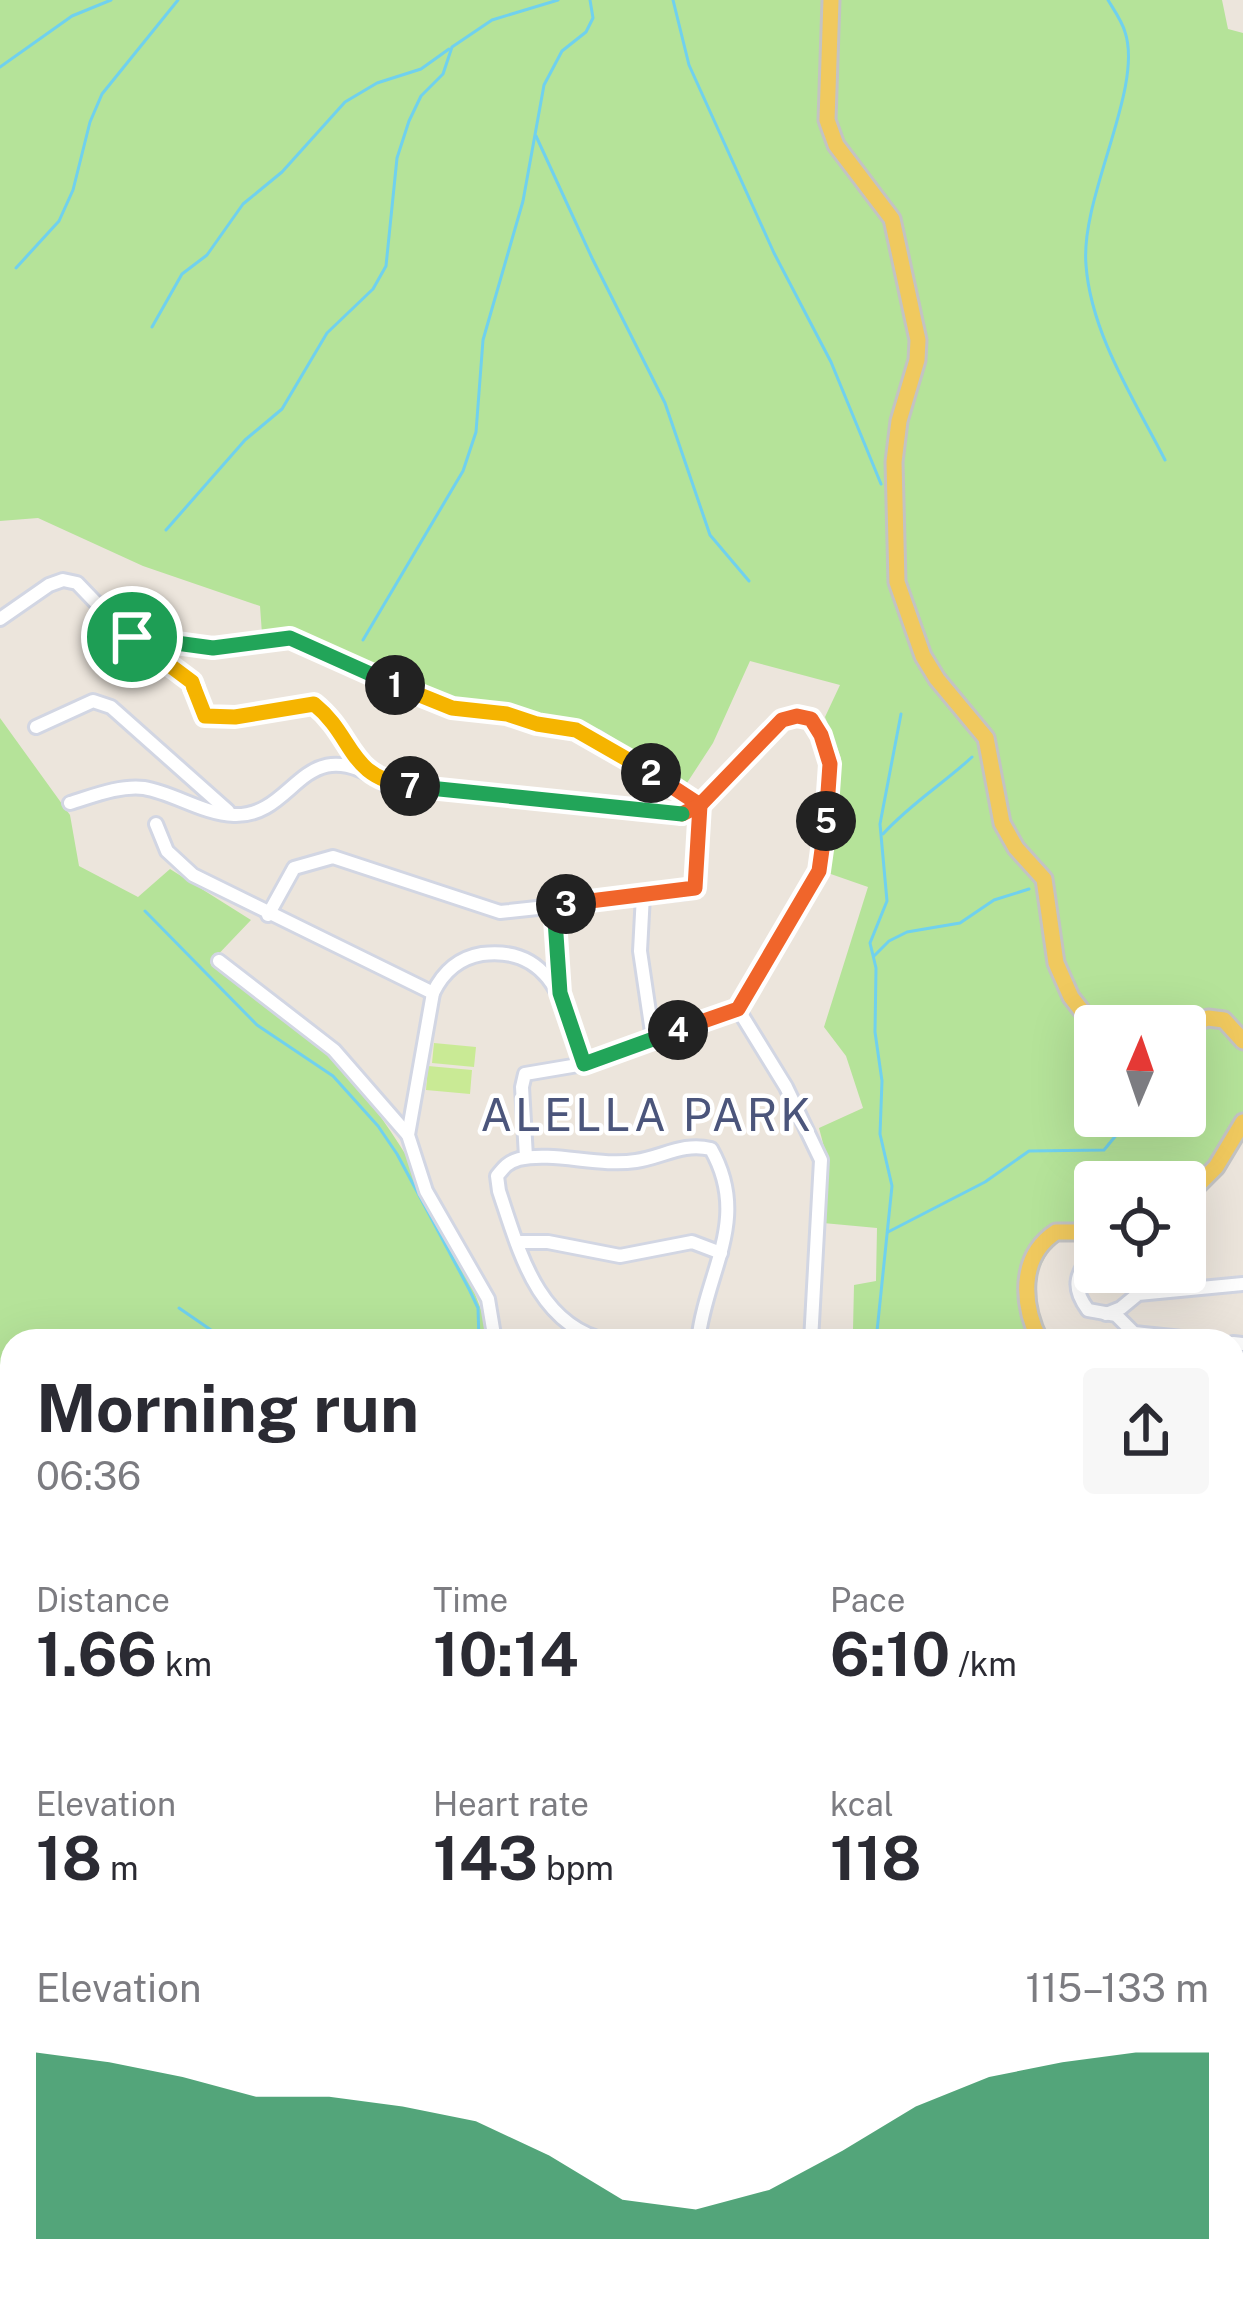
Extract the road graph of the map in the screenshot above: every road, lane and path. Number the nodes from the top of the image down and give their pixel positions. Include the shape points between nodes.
1 (831, 0) edge
2 (0, 619) edge
3 (132, 637) junction
4 (36, 727) dead end
5 (357, 765) junction
6 (70, 803) dead end
7 (700, 805) junction
8 (234, 815) junction
9 (156, 824) dead end
10 (643, 895) junction
11 (554, 905) junction
12 (268, 915) junction
13 (219, 961) dead end
14 (433, 993) junction
15 (560, 993) junction
16 (1077, 1005) edge
17 (738, 1009) junction
18 (1206, 1019) edge
19 (653, 1039) junction
20 (1243, 1041) edge
21 (584, 1064) junction
22 (1243, 1123) edge
23 (408, 1135) junction
24 (526, 1157) junction
25 (1206, 1177) edge
26 (1074, 1232) edge
27 (517, 1242) junction
28 (721, 1253) junction
29 (1243, 1284) edge
30 (1078, 1293) edge
31 (1105, 1315) junction
32 (493, 1329) edge
33 (576, 1329) edge
34 (701, 1329) edge
35 (812, 1329) edge
36 (1036, 1329) edge
37 (1131, 1329) edge

1 - 16 main road via 827,120 836,145 892,219 918,340 894,462 899,591 930,668 986,738 1003,823 1044,879 1056,963
2 - 3 street via 70,580
3 - 5 street via 192,682 205,716 314,704 333,720
3 - 7 street via 213,648 290,638 435,703 597,738
4 - 8 street via 93,701 111,707
5 - 7 street via 384,783 467,793 677,816
5 - 8 street via 313,769 256,812
6 - 8 street via 146,788
7 - 10 street via 695,888
7 - 17 street via 782,720 811,719 830,764 819,871
9 - 12 street via 167,851 193,875
10 - 11 street
10 - 19 street via 640,951
11 - 12 street via 500,912 333,857 295,868
11 - 15 street
12 - 14 street
13 - 23 street via 334,1050
14 - 15 street via 443,972 500,952 532,959
14 - 23 street
15 - 21 street
17 - 19 street
17 - 35 street via 821,1160
18 - 20 main road via 1224,1020
19 - 21 street
21 - 24 street via 525,1074
22 - 25 main road
23 - 32 street via 426,1191 488,1299
24 - 27 street via 497,1176
24 - 28 street via 617,1162 711,1150 729,1196
26 - 36 main road via 1056,1232 1035,1252 1027,1305
27 - 28 street via 620,1256 692,1242
27 - 33 street via 528,1274
28 - 34 street
29 - 31 street via 1138,1294
30 - 31 street via 1088,1310
31 - 37 street

